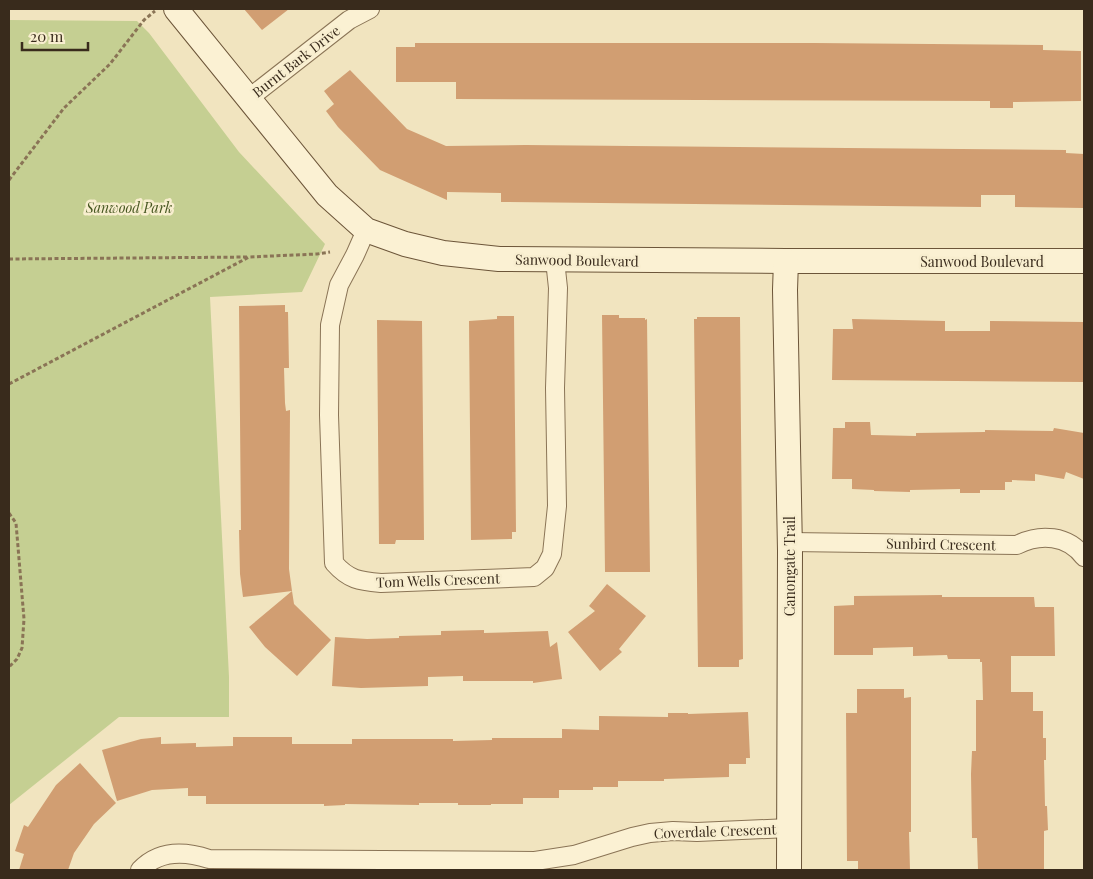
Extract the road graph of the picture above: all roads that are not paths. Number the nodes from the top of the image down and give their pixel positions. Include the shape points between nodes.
1 (176, 9) edge
2 (370, 9) edge
3 (248, 99) junction
4 (366, 230) junction
5 (555, 260) junction
6 (786, 261) junction
7 (1084, 261) edge
8 (790, 542) junction
9 (1084, 557) edge
10 (789, 828) junction
11 (140, 870) edge
12 (789, 870) edge

1 - 3 street, Sanwood Boulevard
2 - 3 street, Burnt Bark Drive via 348,20
3 - 4 street, Sanwood Boulevard via 317,185
4 - 5 street, Sanwood Boulevard via 443,253
4 - 5 street, Tom Wells Crescent via 338,286 330,325 329,415 334,563 344,574 360,581 534,577 545,568 552,554 556,506 554,388 558,288
5 - 6 street, Sanwood Boulevard
6 - 7 street, Sanwood Boulevard
6 - 8 street, Canongate Trail
8 - 9 street, Sunbird Crescent via 1017,545 1042,537 1064,540 1075,546
8 - 10 street, Canongate Trail
10 - 11 street, Coverdale Crescent via 650,833 574,855 535,861 209,859 181,853 156,858
10 - 12 street, Canongate Trail

